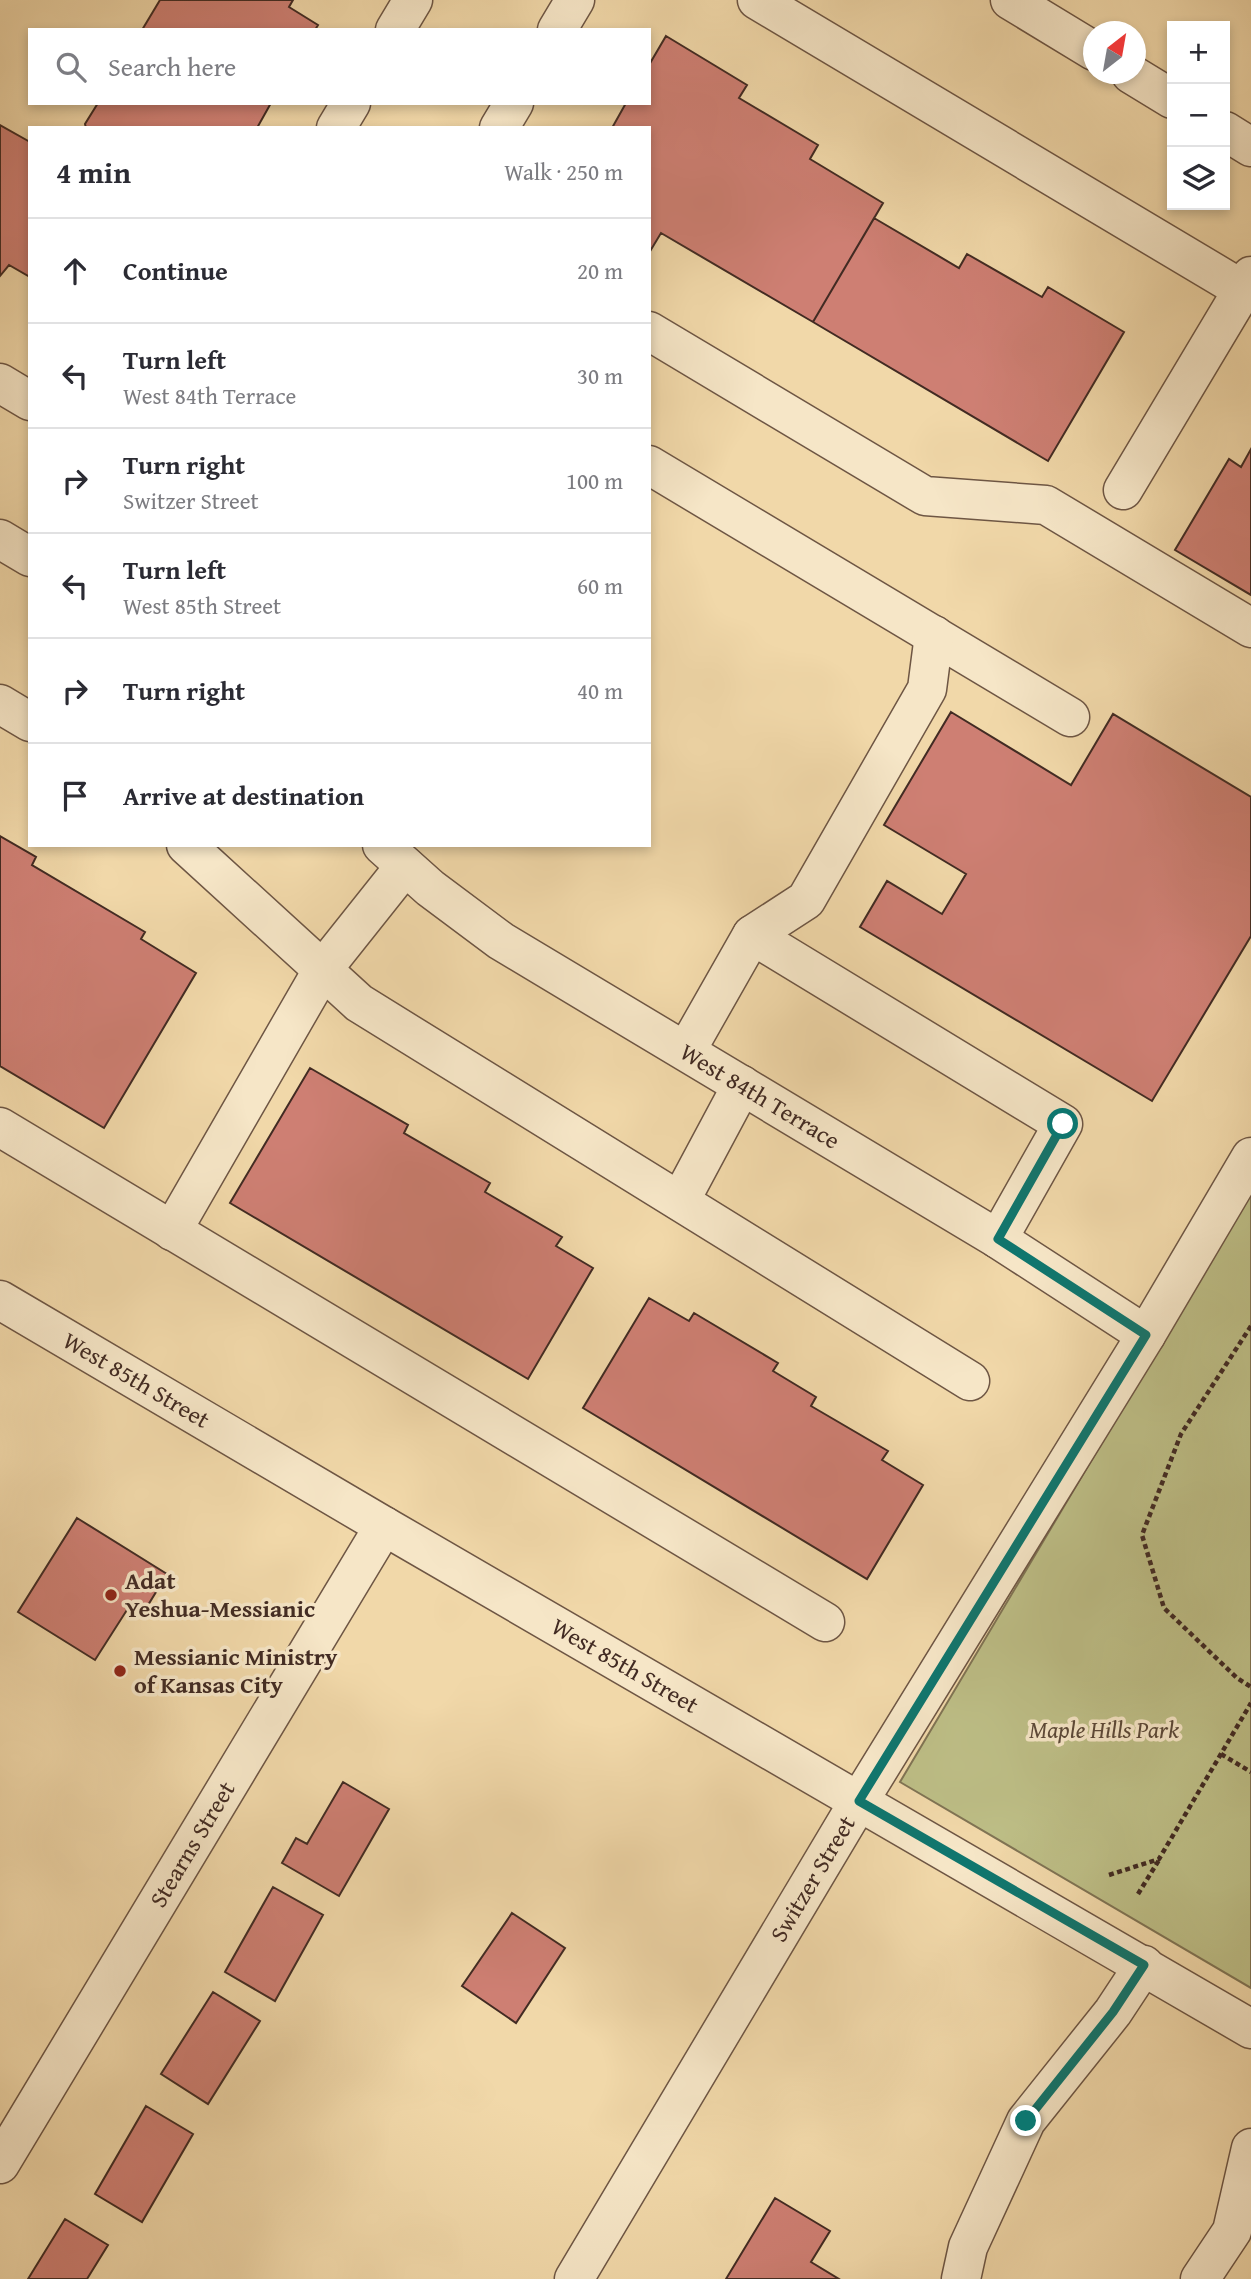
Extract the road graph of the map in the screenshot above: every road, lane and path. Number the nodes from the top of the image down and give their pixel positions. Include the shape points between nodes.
1 (413, 0) edge
2 (575, 0) edge
3 (757, 0) edge
4 (1010, 0) edge
5 (396, 28) edge
6 (558, 28) edge
7 (1083, 44) edge
8 (1146, 83) edge
9 (1167, 96) edge
10 (350, 105) edge
11 (513, 105) edge
12 (337, 126) edge
13 (500, 126) edge
14 (1230, 134) edge
15 (1251, 147) edge
16 (1247, 283) edge
17 (651, 332) edge
18 (0, 383) edge
19 (28, 400) edge
20 (651, 466) edge
21 (1123, 490) dead end
22 (0, 539) edge
23 (28, 556) edge
24 (1251, 628) edge
25 (934, 635) junction
26 (0, 704) edge
27 (1070, 717) dead end
28 (28, 721) edge
29 (188, 847) edge
30 (394, 856) edge
31 (752, 935) junction
32 (323, 969) junction
33 (686, 1051) junction
34 (742, 1085) junction
35 (0, 1127) edge
36 (1251, 1157) edge
37 (680, 1201) junction
38 (172, 1231) junction
39 (998, 1239) junction
40 (0, 1300) edge
41 (1251, 1326) edge
42 (1146, 1335) junction
43 (971, 1381) dead end
44 (384, 1526) junction
45 (825, 1622) dead end
46 (1251, 1687) edge
47 (1251, 1703) edge
48 (1221, 1754) junction
49 (1251, 1772) edge
50 (859, 1801) junction
51 (1159, 1859) junction
52 (1109, 1875) dead end
53 (1138, 1894) dead end
54 (1144, 1965) junction
55 (1251, 2029) edge
56 (1251, 2148) edge
57 (0, 2164) edge
58 (574, 2279) edge
59 (961, 2279) edge
60 (1200, 2279) edge

1 - 5 street
2 - 6 street
3 - 16 street
4 - 7 street
8 - 9 street
10 - 12 street
11 - 13 street
14 - 15 street
16 - 21 street
17 - 24 street via 925,496 1046,505
18 - 19 street
20 - 25 street
22 - 23 street
25 - 27 street
25 - 31 street via 927,689 806,900
26 - 28 street
29 - 32 street
30 - 32 street
30 - 33 street, West 84th Terrace via 501,941
31 - 33 street
31 - 39 street via 1063,1124
32 - 37 street via 359,1003
32 - 38 street
33 - 34 street, West 84th Terrace
34 - 37 street
34 - 39 street, West 84th Terrace
35 - 38 street
36 - 42 street, Switzer Street
37 - 43 street
38 - 45 street
39 - 42 street, West 84th Terrace
40 - 44 street, West 85th Street
41 - 46 path via 1181,1434 1142,1535 1164,1608
42 - 50 street, Switzer Street
44 - 50 street, West 85th Street
44 - 57 street, Stearns Street
47 - 48 path
48 - 49 path
48 - 51 path
50 - 54 street, West 85th Street
50 - 58 street, Switzer Street
51 - 52 path
51 - 53 path
54 - 55 street, West 85th Street
54 - 59 street via 1113,2012 1026,2121 968,2247
56 - 60 street via 1232,2231

